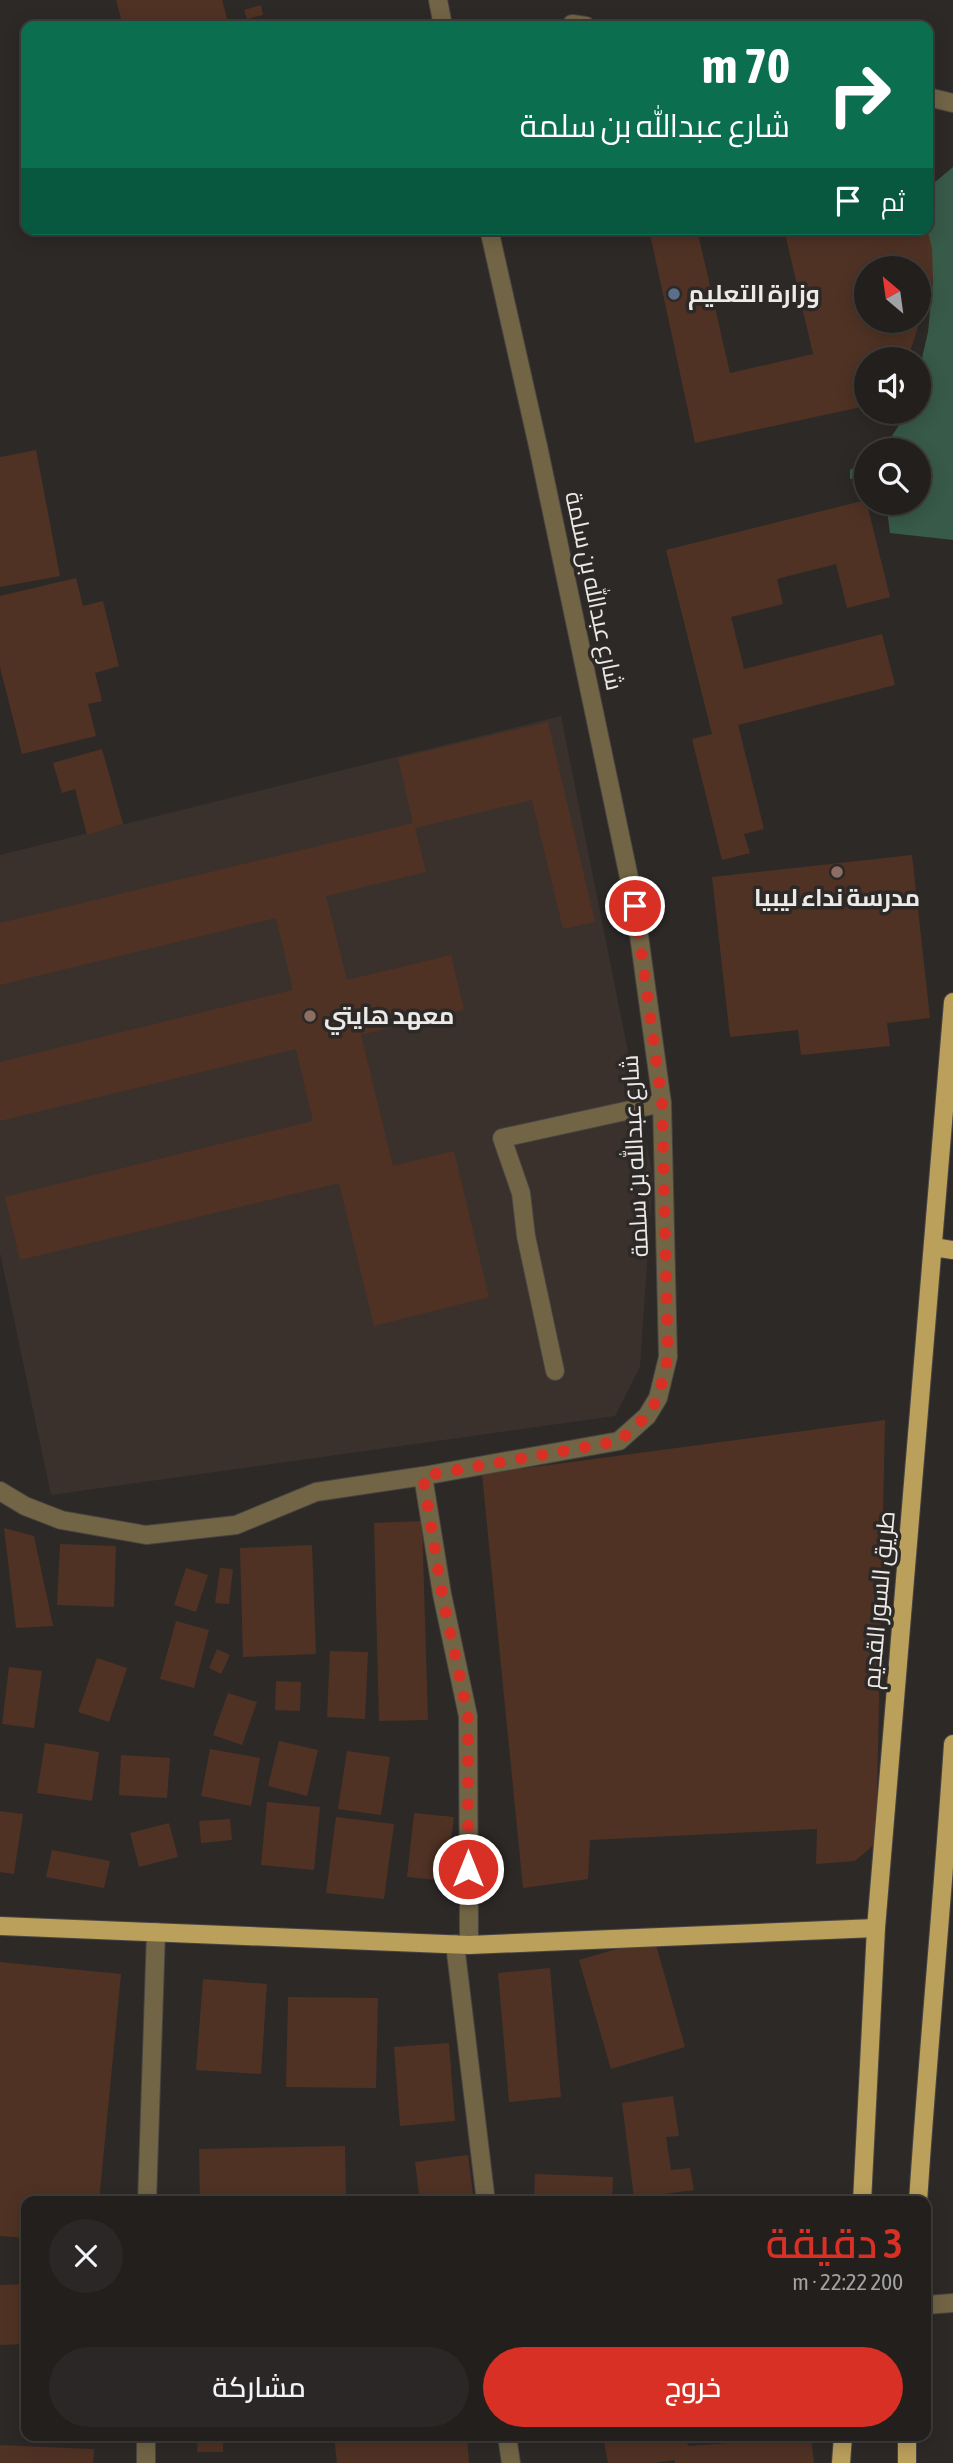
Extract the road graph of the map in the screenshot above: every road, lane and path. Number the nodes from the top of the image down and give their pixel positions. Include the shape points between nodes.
1 (438, 0) edge
2 (442, 21) edge
3 (933, 98) edge
4 (953, 103) edge
5 (490, 235) edge
6 (953, 1002) edge
7 (662, 1103) junction
8 (933, 1247) junction
9 (953, 1250) edge
10 (555, 1370) dead end
11 (423, 1476) junction
12 (0, 1490) edge
13 (953, 1744) edge
14 (0, 1926) edge
15 (876, 1928) junction
16 (947, 1931) edge
17 (156, 1933) junction
18 (462, 1945) junction
19 (148, 2196) edge
20 (485, 2196) edge
21 (862, 2196) edge
22 (918, 2196) edge
23 (953, 2303) edge
24 (931, 2305) edge
25 (146, 2441) edge
26 (508, 2441) edge
27 (843, 2441) edge
28 (907, 2441) edge
29 (146, 2463) edge
30 (511, 2463) edge
31 (841, 2463) edge
32 (906, 2463) edge

1 - 2 street
3 - 4 street
5 - 7 street, شارع عبدالله بن سلمة via 635,906
6 - 8 main road, طريق السور القديم
7 - 10 street via 502,1138 521,1193
7 - 11 street, شارع عبدالله بن سلمة via 668,1357 658,1398 647,1416 619,1441
8 - 9 main road
8 - 15 main road, طريق السور القديم
11 - 12 street, شارع عبدالله بن سلمة via 316,1492 236,1525 146,1535 61,1520
11 - 18 street via 468,1716
13 - 16 main road
14 - 17 main road
15 - 18 main road
15 - 21 main road, طريق السور القديم
16 - 22 main road via 924,2110
17 - 18 main road
17 - 19 street
18 - 20 street
23 - 24 street
25 - 29 street
26 - 30 street
27 - 31 main road
28 - 32 main road

